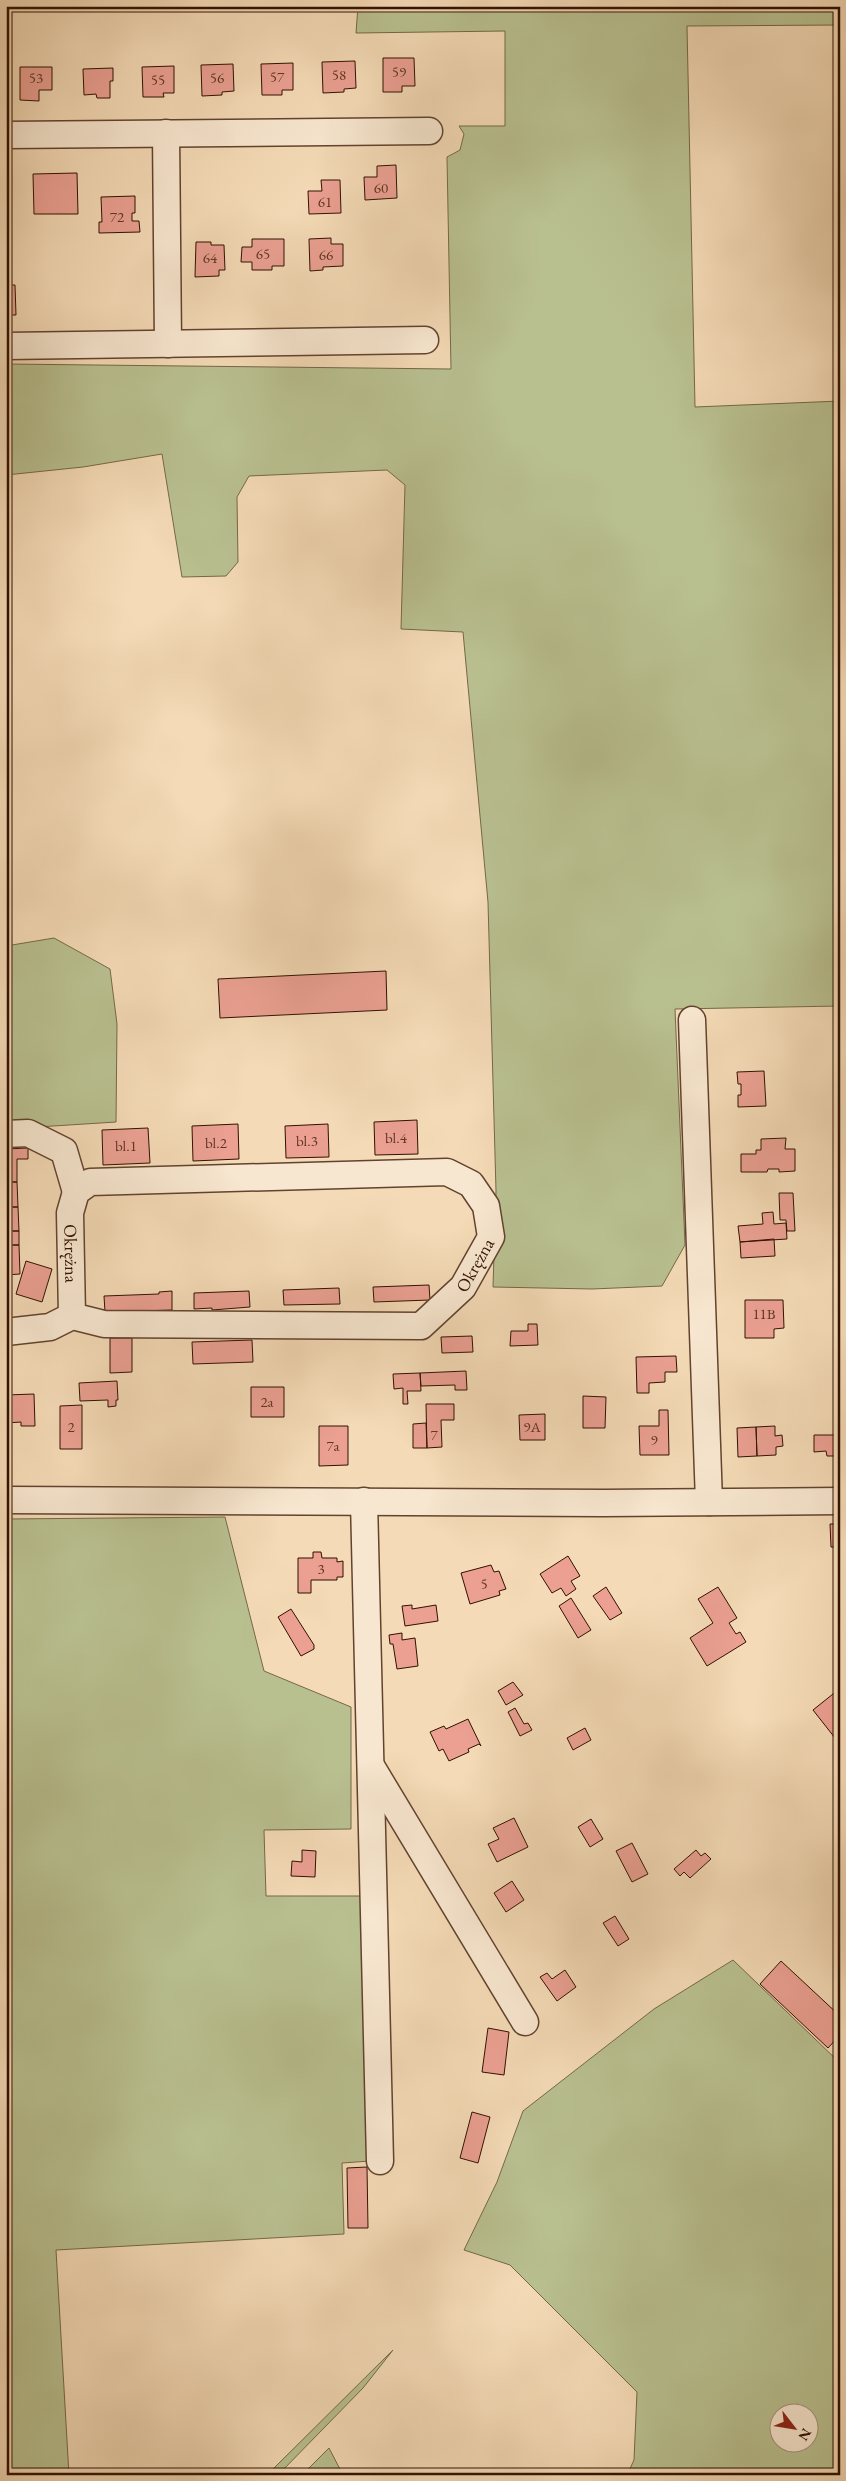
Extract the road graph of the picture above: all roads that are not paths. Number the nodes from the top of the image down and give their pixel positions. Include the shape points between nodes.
1 (429, 131) dead end
2 (166, 133) junction
3 (6, 135) edge
4 (425, 340) dead end
5 (168, 344) junction
6 (6, 346) edge
7 (692, 1020) dead end
8 (6, 1134) edge
9 (76, 1192) junction
10 (72, 1316) junction
11 (6, 1332) edge
12 (6, 1500) edge
13 (364, 1501) junction
14 (840, 1501) edge
15 (709, 1502) junction
16 (370, 1765) junction
17 (525, 2022) dead end
18 (380, 2161) dead end

1 - 2 street
2 - 3 street
2 - 5 street
4 - 5 street
5 - 6 street
7 - 15 street
8 - 9 street via 28,1133 64,1152
9 - 10 street, Okrężna via 70,1214
9 - 10 street, Okrężna via 90,1182 447,1172 471,1184 486,1206 490,1237 463,1287 421,1326 104,1324
10 - 11 street via 50,1327
12 - 13 street
13 - 15 street
13 - 16 street
14 - 15 street
16 - 17 street
16 - 18 street

